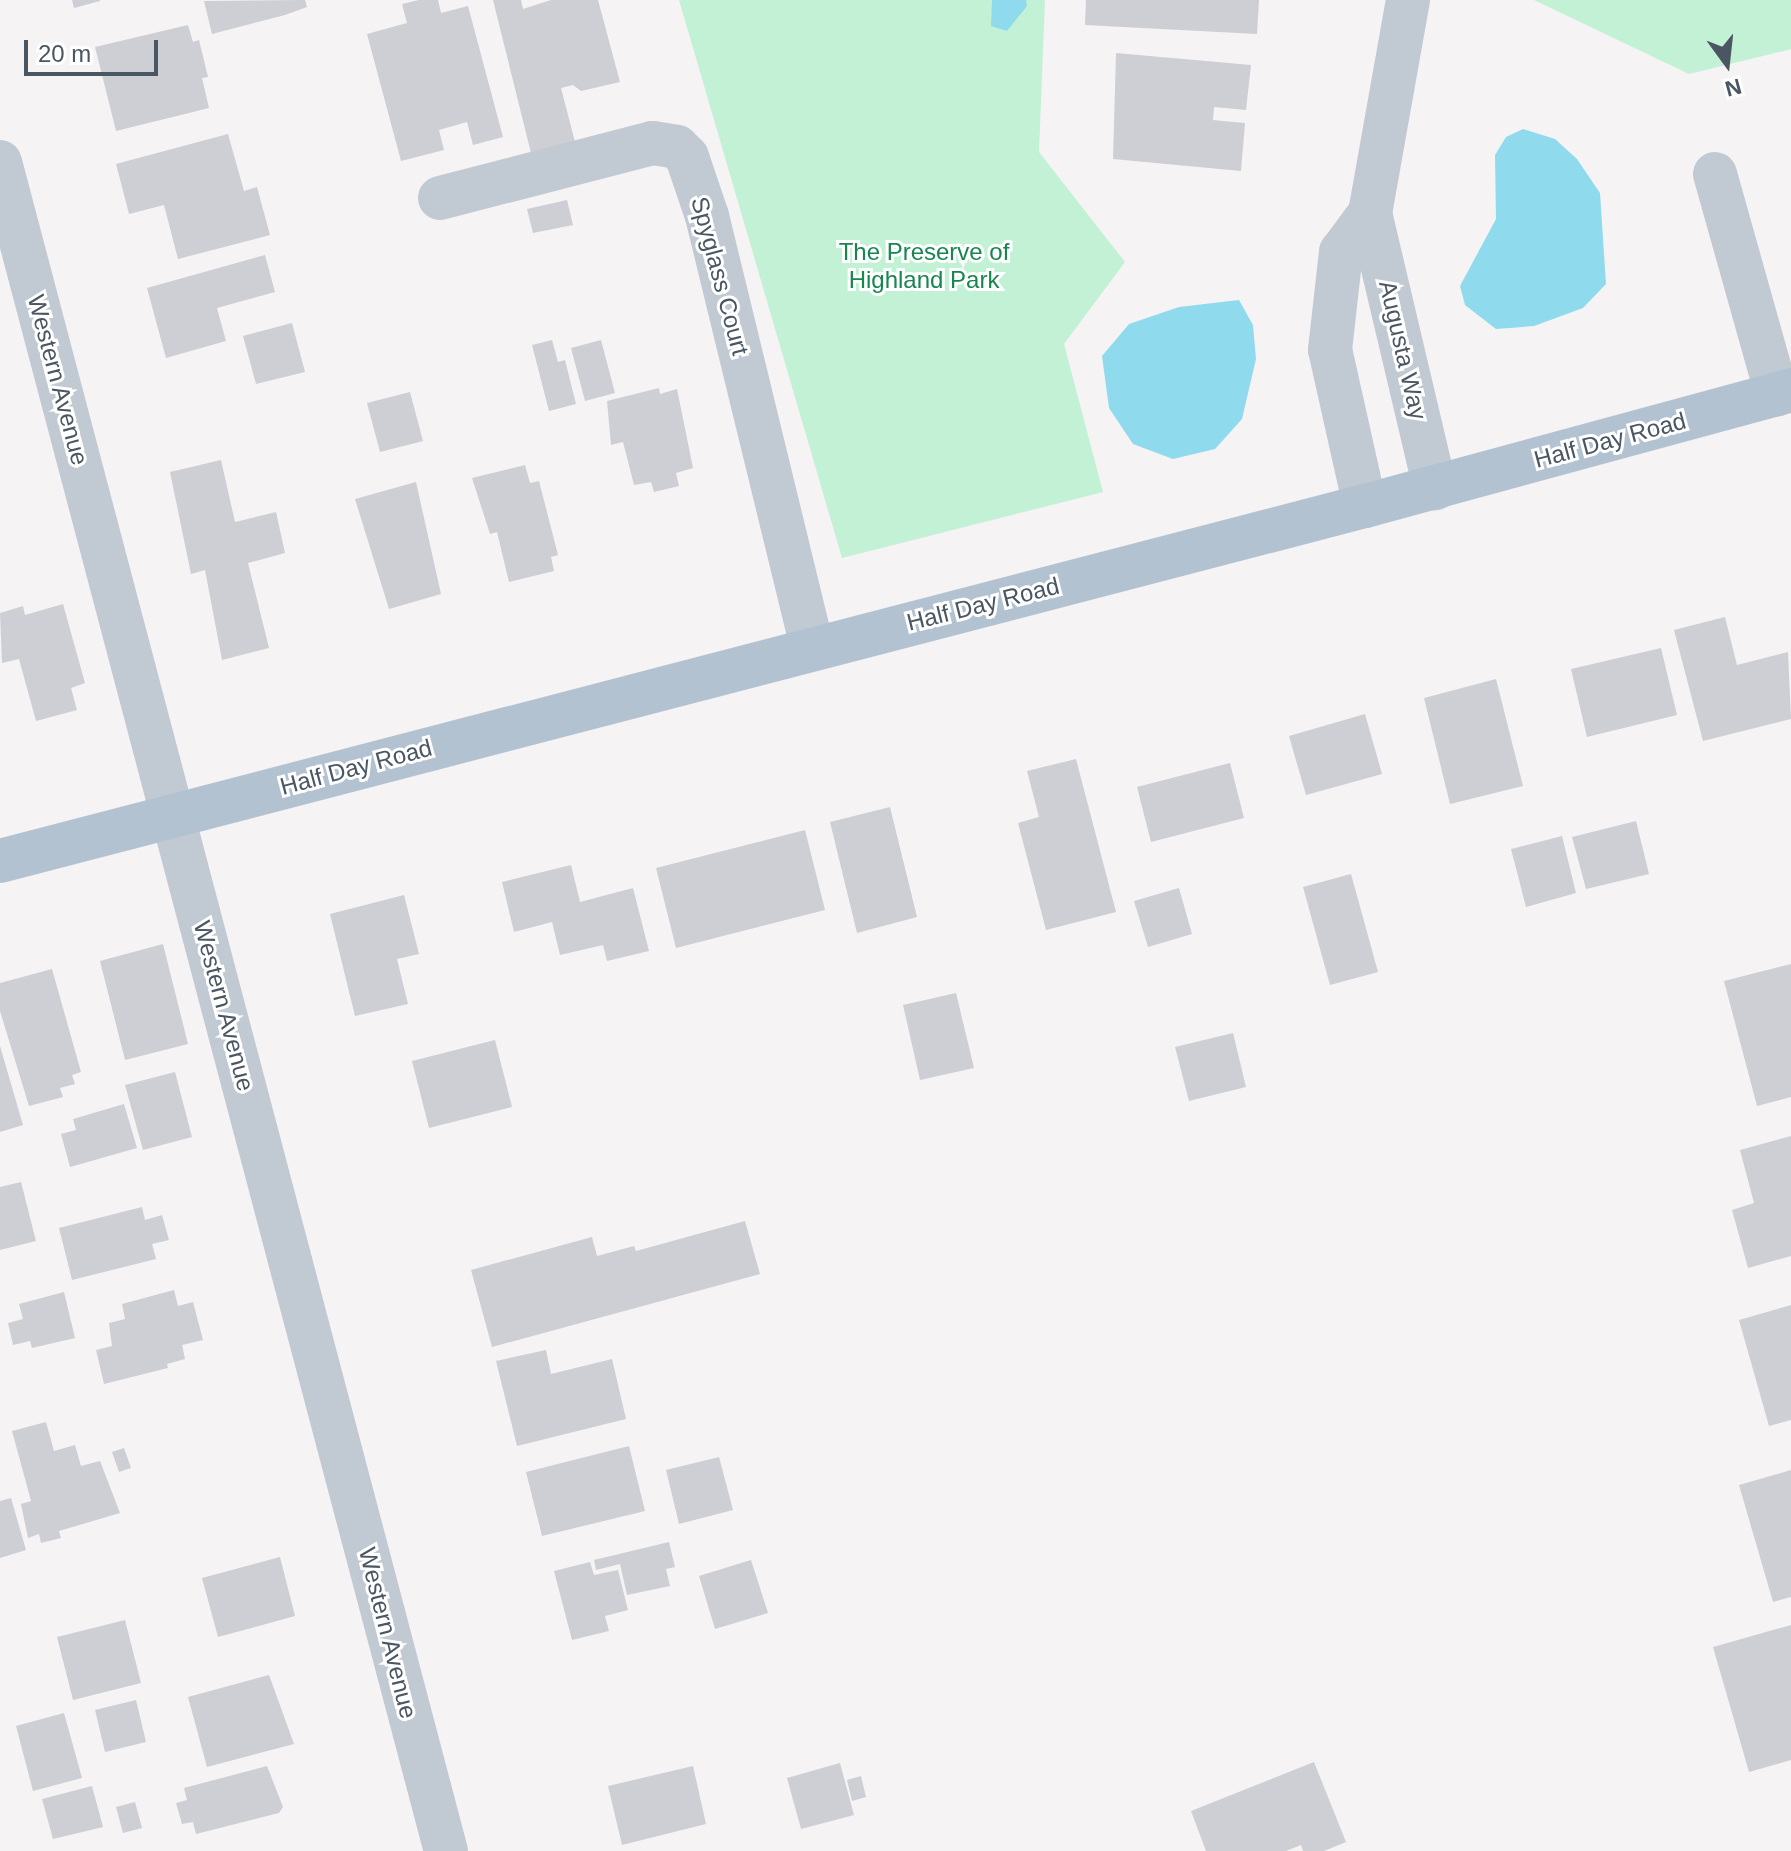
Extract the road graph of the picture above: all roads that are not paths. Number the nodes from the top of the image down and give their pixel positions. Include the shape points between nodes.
1 (1408, 0) edge
2 (0, 162) edge
3 (1715, 174) dead end
4 (440, 198) dead end
5 (1370, 213) junction
6 (1784, 392) edge
7 (1435, 488) junction
8 (1365, 506) junction
9 (812, 647) junction
10 (174, 815) junction
11 (0, 861) edge
12 (446, 1851) edge

1 - 5 street, Augusta Way
2 - 10 street, Western Avenue
3 - 6 street
4 - 9 street, Spyglass Court via 653,143 677,147 687,157 707,216
5 - 7 street, Augusta Way
5 - 8 street, Augusta Way via 1341,252 1330,350
6 - 7 main road, Half Day Road
7 - 8 main road, Half Day Road
8 - 9 main road, Half Day Road
9 - 10 main road, Half Day Road
10 - 11 main road, Half Day Road
10 - 12 street, Western Avenue

